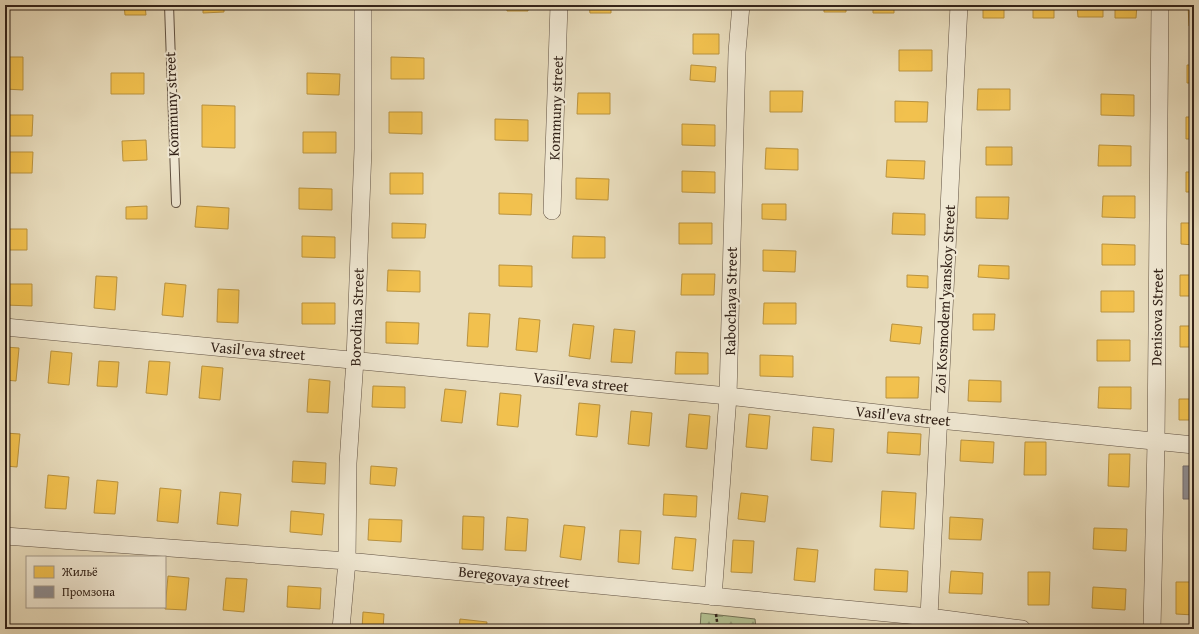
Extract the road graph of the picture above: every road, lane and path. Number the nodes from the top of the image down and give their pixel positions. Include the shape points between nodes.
1 (169, 5) edge
2 (363, 5) edge
3 (559, 5) edge
4 (741, 5) edge
5 (959, 5) edge
6 (1160, 5) edge
7 (176, 203) dead end
8 (552, 211) dead end
9 (5, 328) edge
10 (355, 360) junction
11 (728, 396) junction
12 (939, 420) junction
13 (1156, 442) junction
14 (1194, 445) edge
15 (5, 536) edge
16 (347, 561) junction
17 (713, 597) junction
18 (929, 617) junction
19 (341, 629) edge
20 (1022, 629) edge
21 (1152, 629) edge

1 - 7 lane, Kommuny street
2 - 10 street, Borodina Street via 363,149
3 - 8 street, Kommuny street
4 - 11 street, Rabochaya Street via 737,52
5 - 12 street, Zoi Kosmodem'yanskoy Street
6 - 13 street, Denisova Street
9 - 10 street, Vasil'eva street
10 - 11 street, Vasil'eva street
10 - 16 street, Borodina Street via 348,463
11 - 12 street, Vasil'eva street
11 - 17 street, Rabochaya Street
12 - 13 street, Vasil'eva street
12 - 18 street, Zoi Kosmodem'yanskoy Street
13 - 14 street, Vasil'eva street
13 - 21 street, Denisova Street
15 - 16 street, Beregovaya street
16 - 17 street, Beregovaya street
16 - 19 street, Borodina Street
17 - 18 street, Beregovaya street
18 - 20 street, Beregovaya street

